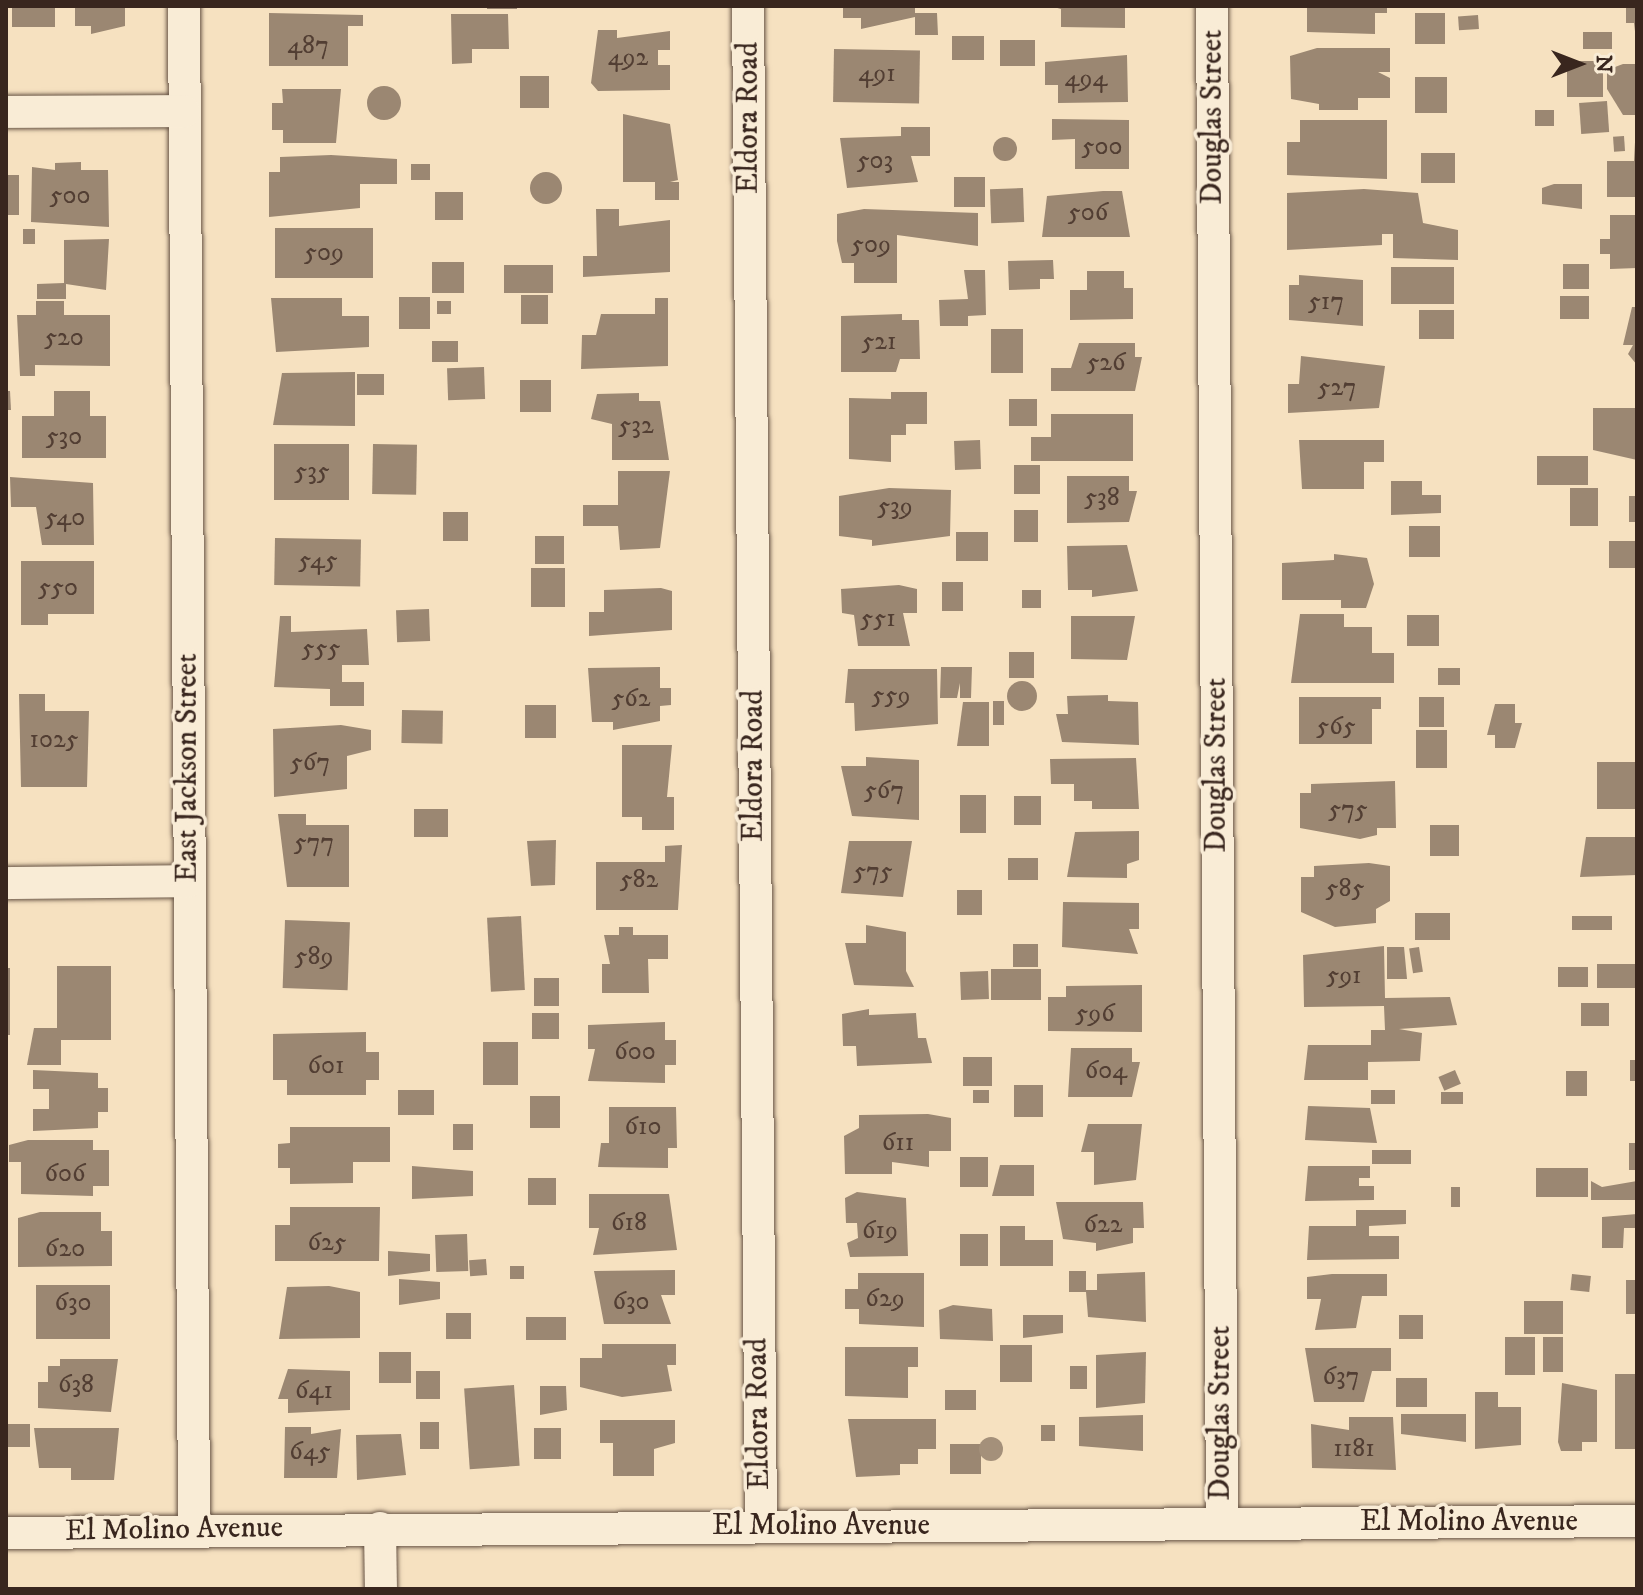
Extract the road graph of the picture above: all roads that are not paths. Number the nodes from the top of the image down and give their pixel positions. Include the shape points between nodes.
1 (184, 6) edge
2 (748, 6) edge
3 (1212, 6) edge
4 (184, 111) junction
5 (6, 112) edge
6 (188, 881) junction
7 (6, 883) edge
8 (1637, 1521) edge
9 (1222, 1523) junction
10 (761, 1527) junction
11 (380, 1528) junction
12 (194, 1530) junction
13 (6, 1533) edge
14 (381, 1589) edge

1 - 4 street, East Jackson Street
2 - 10 street, Eldora Road
3 - 9 street, Douglas Street
4 - 5 street
4 - 6 street, East Jackson Street
6 - 7 street
6 - 12 street, East Jackson Street
8 - 9 street, El Molino Avenue
9 - 10 street, El Molino Avenue
10 - 11 street, El Molino Avenue
11 - 12 street, El Molino Avenue
11 - 14 street
12 - 13 street, El Molino Avenue

